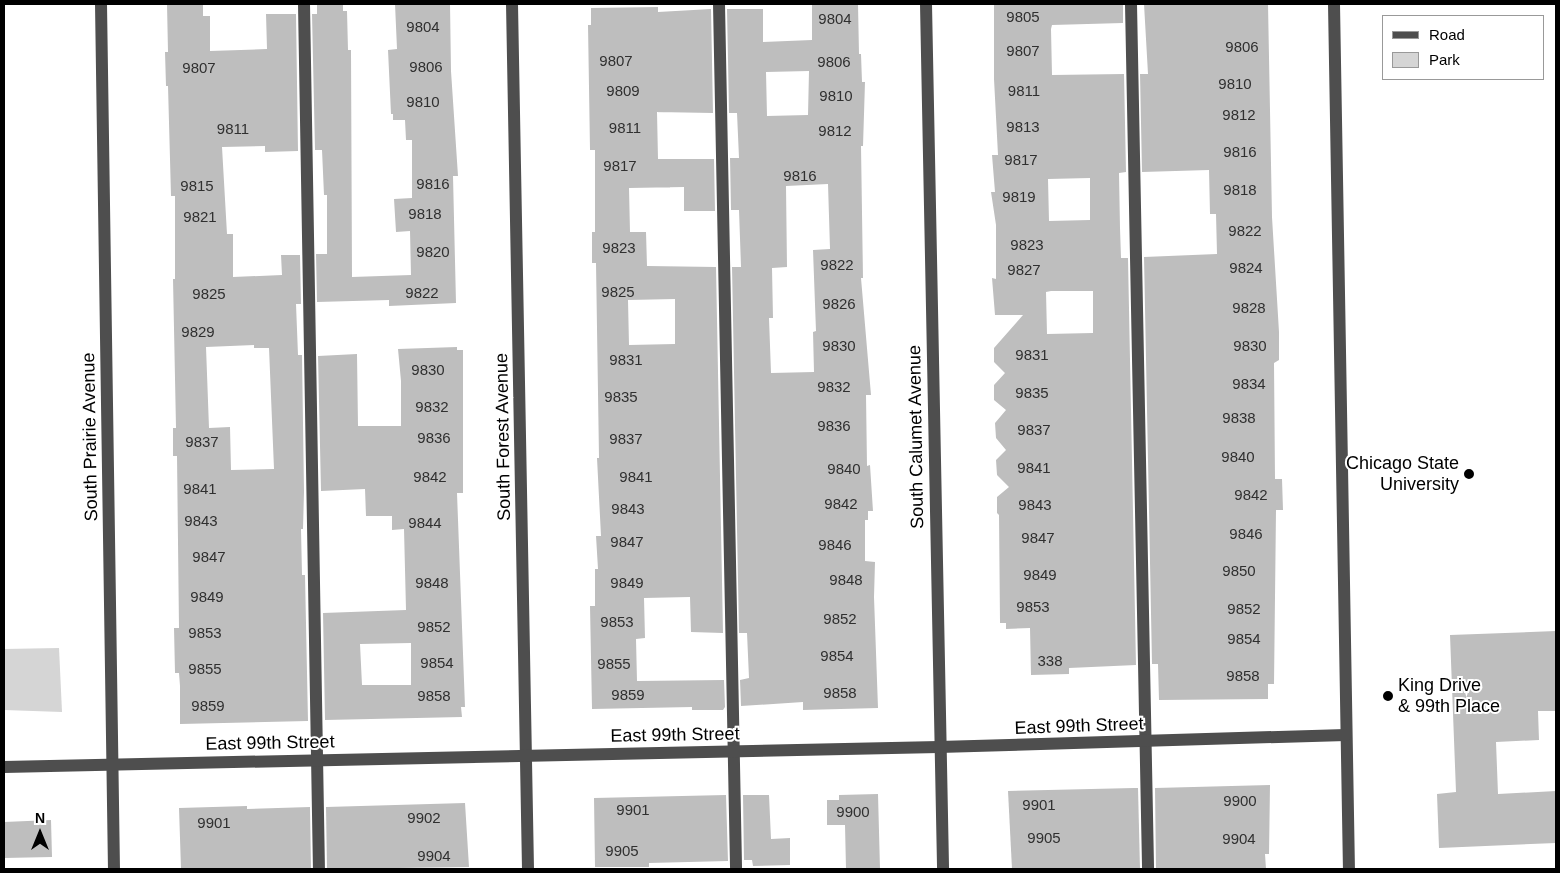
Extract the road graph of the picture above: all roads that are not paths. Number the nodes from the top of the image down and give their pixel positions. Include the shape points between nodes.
1 (101, 4) edge
2 (304, 4) edge
3 (512, 4) edge
4 (719, 4) edge
5 (926, 4) edge
6 (1131, 4) edge
7 (1334, 4) edge
8 (1346, 735) junction
9 (1146, 741) junction
10 (940, 747) junction
11 (734, 751) junction
12 (526, 755) junction
13 (317, 760) junction
14 (113, 764) junction
15 (4, 767) edge
16 (114, 869) edge
17 (319, 869) edge
18 (528, 869) edge
19 (736, 869) edge
20 (943, 869) edge
21 (1148, 869) edge
22 (1349, 869) edge

1 - 14 street, South Prairie Avenue
2 - 13 street
3 - 12 street, South Forest Avenue
4 - 11 street
5 - 10 street, South Calumet Avenue
6 - 9 street
7 - 8 street
8 - 9 street, East 99th Street
8 - 22 street
9 - 10 street, East 99th Street
9 - 21 street
10 - 11 street, East 99th Street
10 - 20 street, South Calumet Avenue
11 - 12 street, East 99th Street
11 - 19 street
12 - 13 street, East 99th Street
12 - 18 street, South Forest Avenue
13 - 14 street, East 99th Street
13 - 17 street
14 - 15 street, East 99th Street
14 - 16 street, South Prairie Avenue

